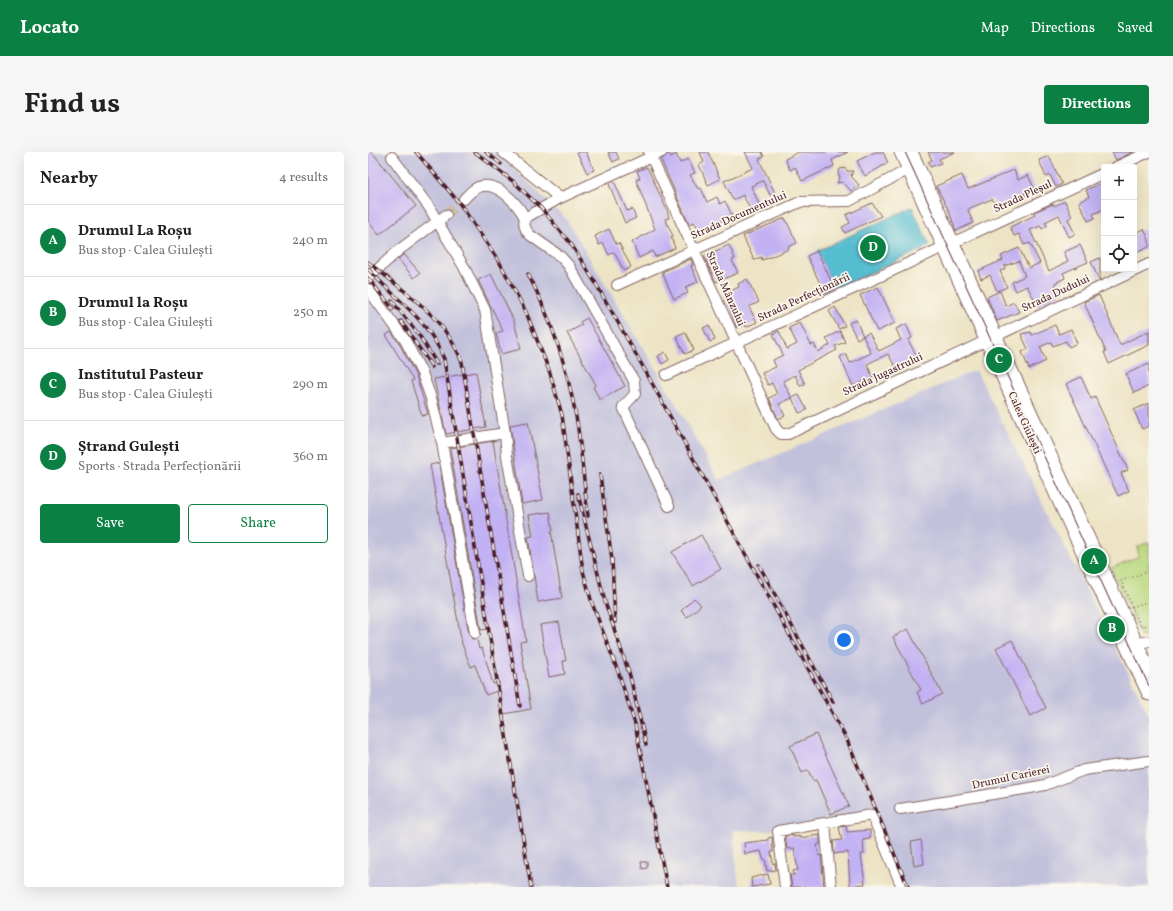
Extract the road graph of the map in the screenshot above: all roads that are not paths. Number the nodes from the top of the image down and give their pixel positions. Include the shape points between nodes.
1 (503, 152) edge
2 (662, 152) edge
3 (905, 152) edge
4 (1149, 152) edge
5 (651, 154) edge
6 (392, 157) dead end
7 (1123, 164) edge
8 (913, 168) junction
9 (1101, 174) edge
10 (560, 198) junction
11 (464, 199) tunnel mouth
12 (442, 218) junction
13 (525, 218) junction
14 (948, 245) junction
15 (694, 249) junction
16 (1149, 264) edge
17 (368, 278) edge
18 (617, 285) dead end
19 (368, 290) edge
20 (990, 337) junction
21 (736, 342) junction
22 (666, 375) dead end
23 (505, 433) junction
24 (781, 434) joint
25 (442, 443) junction
26 (669, 506) dead end
27 (528, 576) dead end
28 (475, 633) dead end
29 (1137, 643) edge
30 (1149, 671) edge
31 (1149, 694) edge
32 (1149, 761) edge
33 (900, 809) dead end
34 (825, 824) junction
35 (785, 887) edge
36 (831, 887) edge
37 (902, 887) edge

1 - 10 street
2 - 5 street
3 - 8 main road, Calea Giulești
4 - 7 street
5 - 10 street
5 - 15 street, Strada Mânzului
6 - 12 street via 430,207
8 - 14 main road, Calea Giulești
8 - 15 street, Strada Documentului via 849,201 800,202
9 - 14 street, Strada Pleșul
10 - 13 street
11 - 13 street via 477,187 493,187 506,196
12 - 17 street via 399,250
12 - 23 street via 485,310
13 - 26 street via 526,231 561,257 572,270 634,381 635,394 623,407
14 - 20 main road, Calea Giulești
14 - 21 street, Strada Perfecționării
15 - 18 street, Strada Documentului
15 - 21 street, Strada Mânzului
16 - 20 street, Strada Dudului
19 - 25 street via 405,340 422,373
20 - 24 street, Strada Jugastrului via 788,434
20 - 29 main road, Calea Giulești
21 - 22 street, Strada Perfecționării
21 - 24 street, Strada Mânzului via 776,429
23 - 25 street
23 - 27 street
25 - 28 street
29 - 30 main road, Calea Giulești
29 - 31 main road, Calea Giulești
32 - 33 street, Drumul Carierei via 1084,770 1045,785 1023,790
34 - 35 street via 778,831
34 - 36 street
34 - 37 street via 872,815

